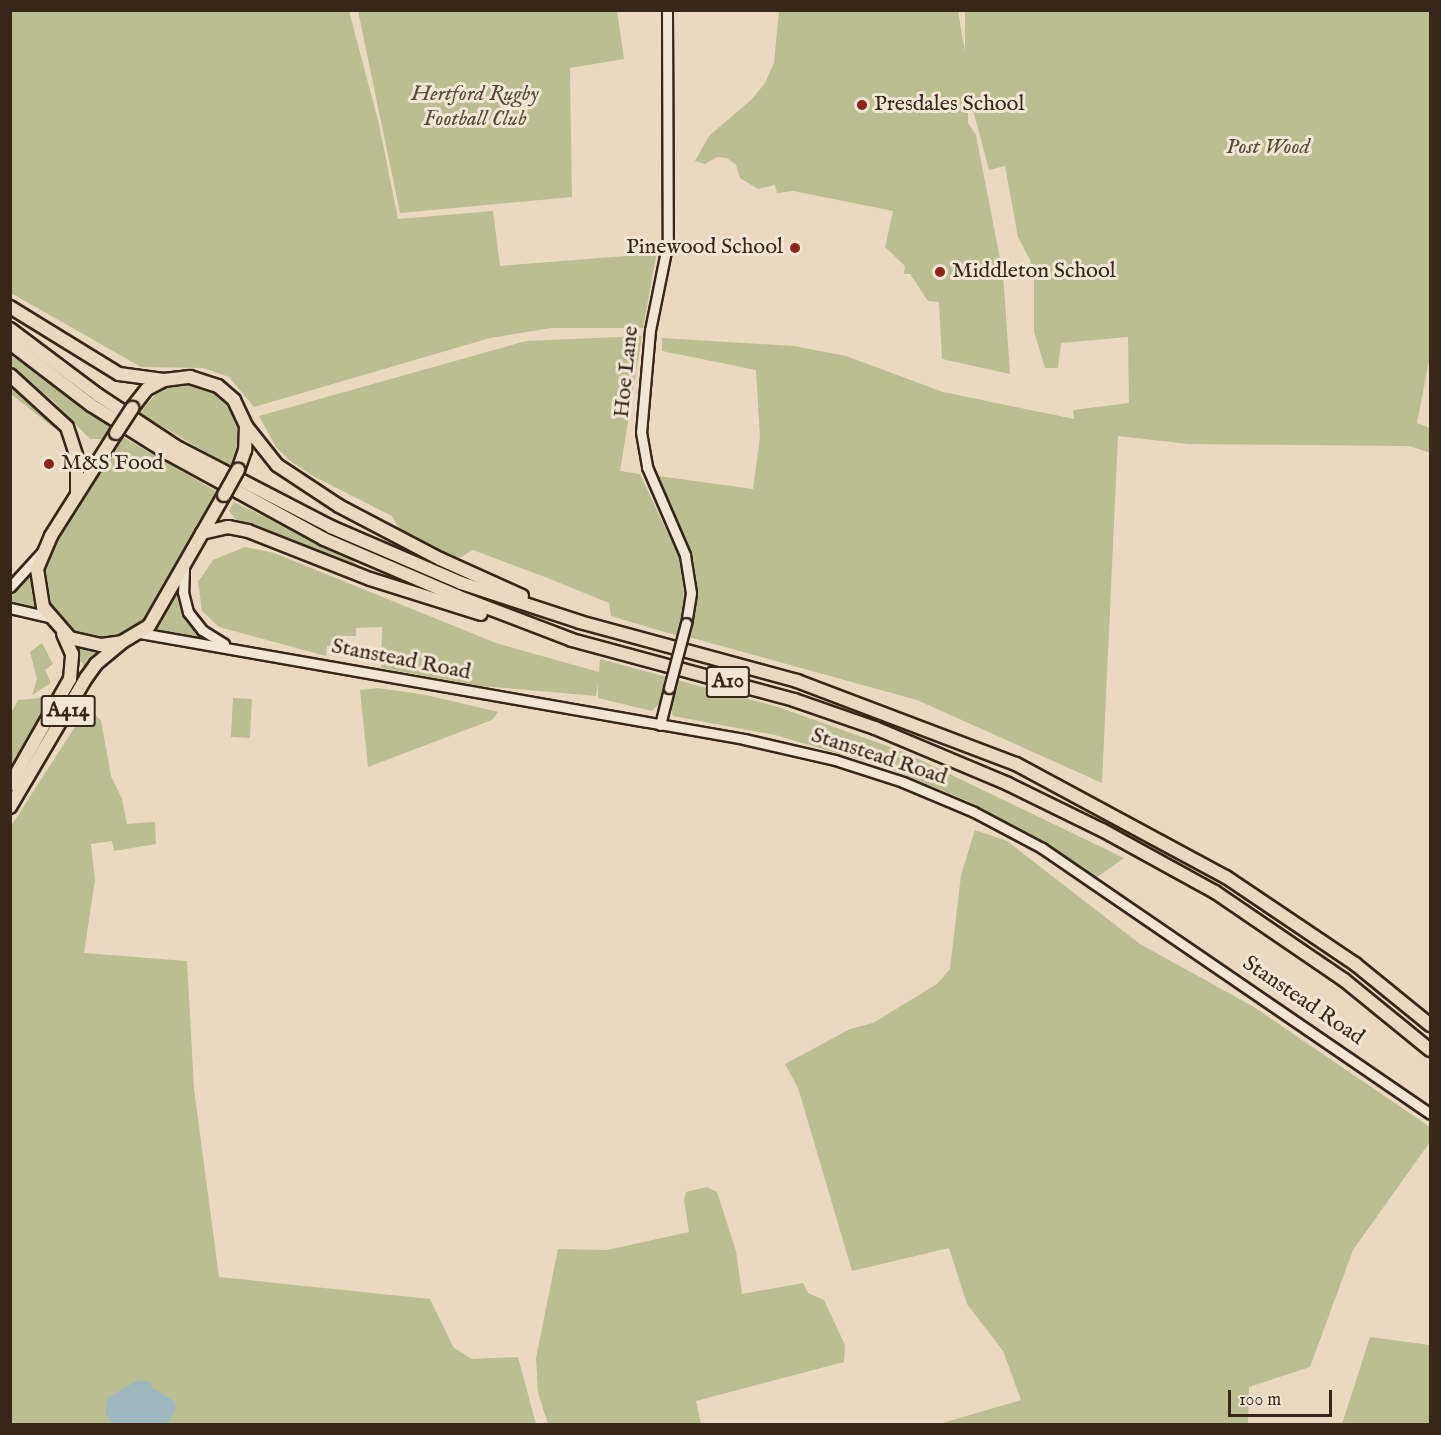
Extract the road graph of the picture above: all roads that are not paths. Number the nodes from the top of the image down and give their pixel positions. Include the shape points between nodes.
1 (667, 10) edge
2 (10, 307) edge
3 (10, 329) edge
4 (10, 343) edge
5 (10, 375) edge
6 (164, 380) junction
7 (246, 426) junction
8 (76, 495) junction
9 (202, 533) junction
10 (41, 553) junction
11 (184, 568) junction
12 (10, 587) edge
13 (10, 608) edge
14 (49, 617) junction
15 (580, 621) junction
16 (140, 633) junction
17 (63, 634) junction
18 (572, 640) junction
19 (122, 642) junction
20 (231, 648) junction
21 (660, 725) junction
22 (10, 785) edge
23 (10, 807) edge
24 (1431, 1025) edge
25 (1431, 1050) edge
26 (1431, 1114) edge

1 - 21 main road, Hoe Lane, bridge via 668,242 650,330 641,432 647,467 685,555 691,593
2 - 6 highway via 118,374
3 - 15 highway, A10 via 175,446 331,527 461,583
4 - 18 highway, A10 via 91,405 324,539 456,596
5 - 8 highway via 67,427 77,458
6 - 7 highway via 190,377 218,386 234,400
6 - 8 highway, bridge via 147,389 132,408
7 - 9 highway, bridge via 245,450 238,470
7 - 15 highway via 277,465 339,506 440,560
8 - 10 highway
9 - 11 highway
9 - 18 highway via 228,526 248,531 370,579
10 - 12 main road
10 - 14 highway via 37,588
11 - 16 highway via 160,612
11 - 20 main road, Stanstead Road via 183,592 188,612 202,630
13 - 14 main road
14 - 17 highway
15 - 24 highway, A10 via 797,681 1016,764 1226,876 1355,964
16 - 19 highway
16 - 20 main road, Stanstead Road
17 - 19 highway via 90,644
17 - 22 highway, A414 via 72,654 70,680
18 - 25 highway, A10 via 794,700 1008,784 1215,892 1344,980
19 - 23 highway, A414 via 86,678
20 - 21 main road, Stanstead Road
21 - 26 main road, Stanstead Road via 835,760 913,786 1003,827 1084,875

